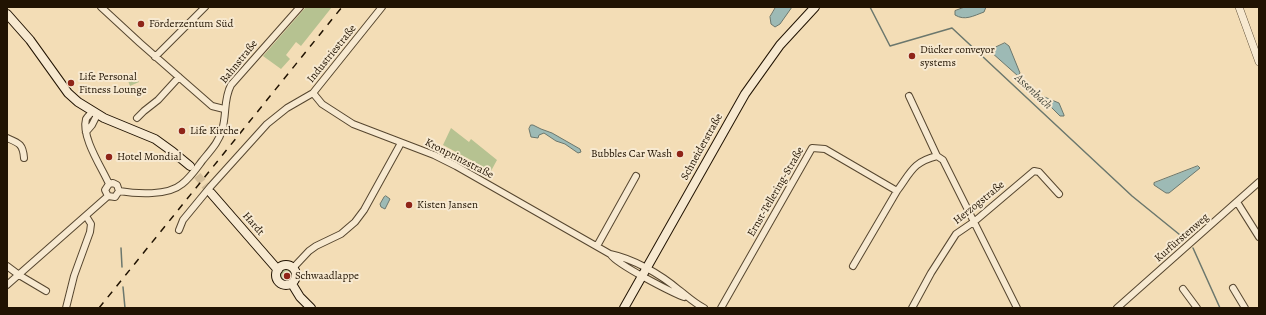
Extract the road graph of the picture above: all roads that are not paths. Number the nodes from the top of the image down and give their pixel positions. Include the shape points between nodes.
1 (101, 7) edge
2 (205, 7) edge
3 (300, 7) edge
4 (382, 7) edge
5 (815, 7) edge
6 (1239, 7) edge
7 (7, 14) edge
8 (155, 57) junction
9 (1259, 62) edge
10 (178, 77) junction
11 (313, 93) junction
12 (909, 96) dead end
13 (224, 109) junction
14 (94, 113) junction
15 (137, 118) dead end
16 (7, 138) edge
17 (401, 143) junction
18 (937, 156) junction
19 (24, 158) dead end
20 (190, 166) tunnel mouth
21 (636, 176) dead end
22 (1259, 182) edge
23 (109, 184) junction
24 (119, 191) junction
25 (897, 192) junction
26 (211, 193) tunnel mouth
27 (1059, 194) dead end
28 (108, 196) junction
29 (1237, 202) junction
30 (86, 216) junction
31 (974, 221) junction
32 (179, 230) dead end
33 (1259, 237) edge
34 (597, 246) junction
35 (7, 266) edge
36 (853, 266) dead end
37 (293, 268) junction
38 (278, 270) junction
39 (645, 272) junction
40 (19, 275) junction
41 (292, 284) junction
42 (7, 285) edge
43 (1233, 288) dead end
44 (1183, 289) dead end
45 (46, 291) dead end
46 (66, 308) edge
47 (310, 308) edge
48 (624, 308) edge
49 (704, 308) edge
50 (722, 308) edge
51 (912, 308) edge
52 (1017, 308) edge
53 (1117, 308) edge
54 (1197, 308) edge
55 (1245, 308) edge

1 - 8 street
2 - 8 street
3 - 13 street, Bahnstraße via 231,85
4 - 11 street, Industriestraße
5 - 39 main road, Schneiderstraße via 780,45 745,94
6 - 9 street
7 - 14 main road via 30,40 68,93
8 - 10 street
10 - 13 street via 212,106
10 - 15 street via 158,100
11 - 17 street, Kronprinzstraße via 322,104 353,124
11 - 32 street, Industriestraße via 287,108 262,129 187,214
12 - 18 street
13 - 24 street, Bahnstraße via 224,124 220,136 181,185 166,192
14 - 20 main road via 155,139
14 - 23 street via 86,119 86,132 90,146
16 - 19 street via 20,144
17 - 34 street, Kronprinzstraße via 456,166
17 - 37 street via 356,222 341,234 308,251
18 - 25 street via 917,164
18 - 31 street via 943,160
21 - 34 street
22 - 29 street, Kurfürstenweg
23 - 24 street via 117,185
23 - 28 street via 105,190
24 - 28 street via 115,197
25 - 36 street
25 - 50 street, Ernst-Tellering-Straße via 825,149 812,148
26 - 38 main road, Hardt
27 - 31 street, Herzogstraße via 1039,172 1034,171
28 - 30 street
29 - 33 street
29 - 53 street, Kurfürstenweg
30 - 40 street
30 - 46 street via 91,224 90,232 74,276
31 - 51 street, Herzogstraße via 956,234
31 - 52 street
34 - 39 street, Kronprinzstraße via 613,258
35 - 40 street
37 - 38 main road via 285,265
37 - 41 main road via 297,277
38 - 41 main road via 276,276 279,282 286,286
39 - 48 main road, Schneiderstraße
39 - 49 street, Kronprinzstraße via 676,294
40 - 42 street
40 - 45 street
41 - 47 main road
43 - 55 street
44 - 54 street

